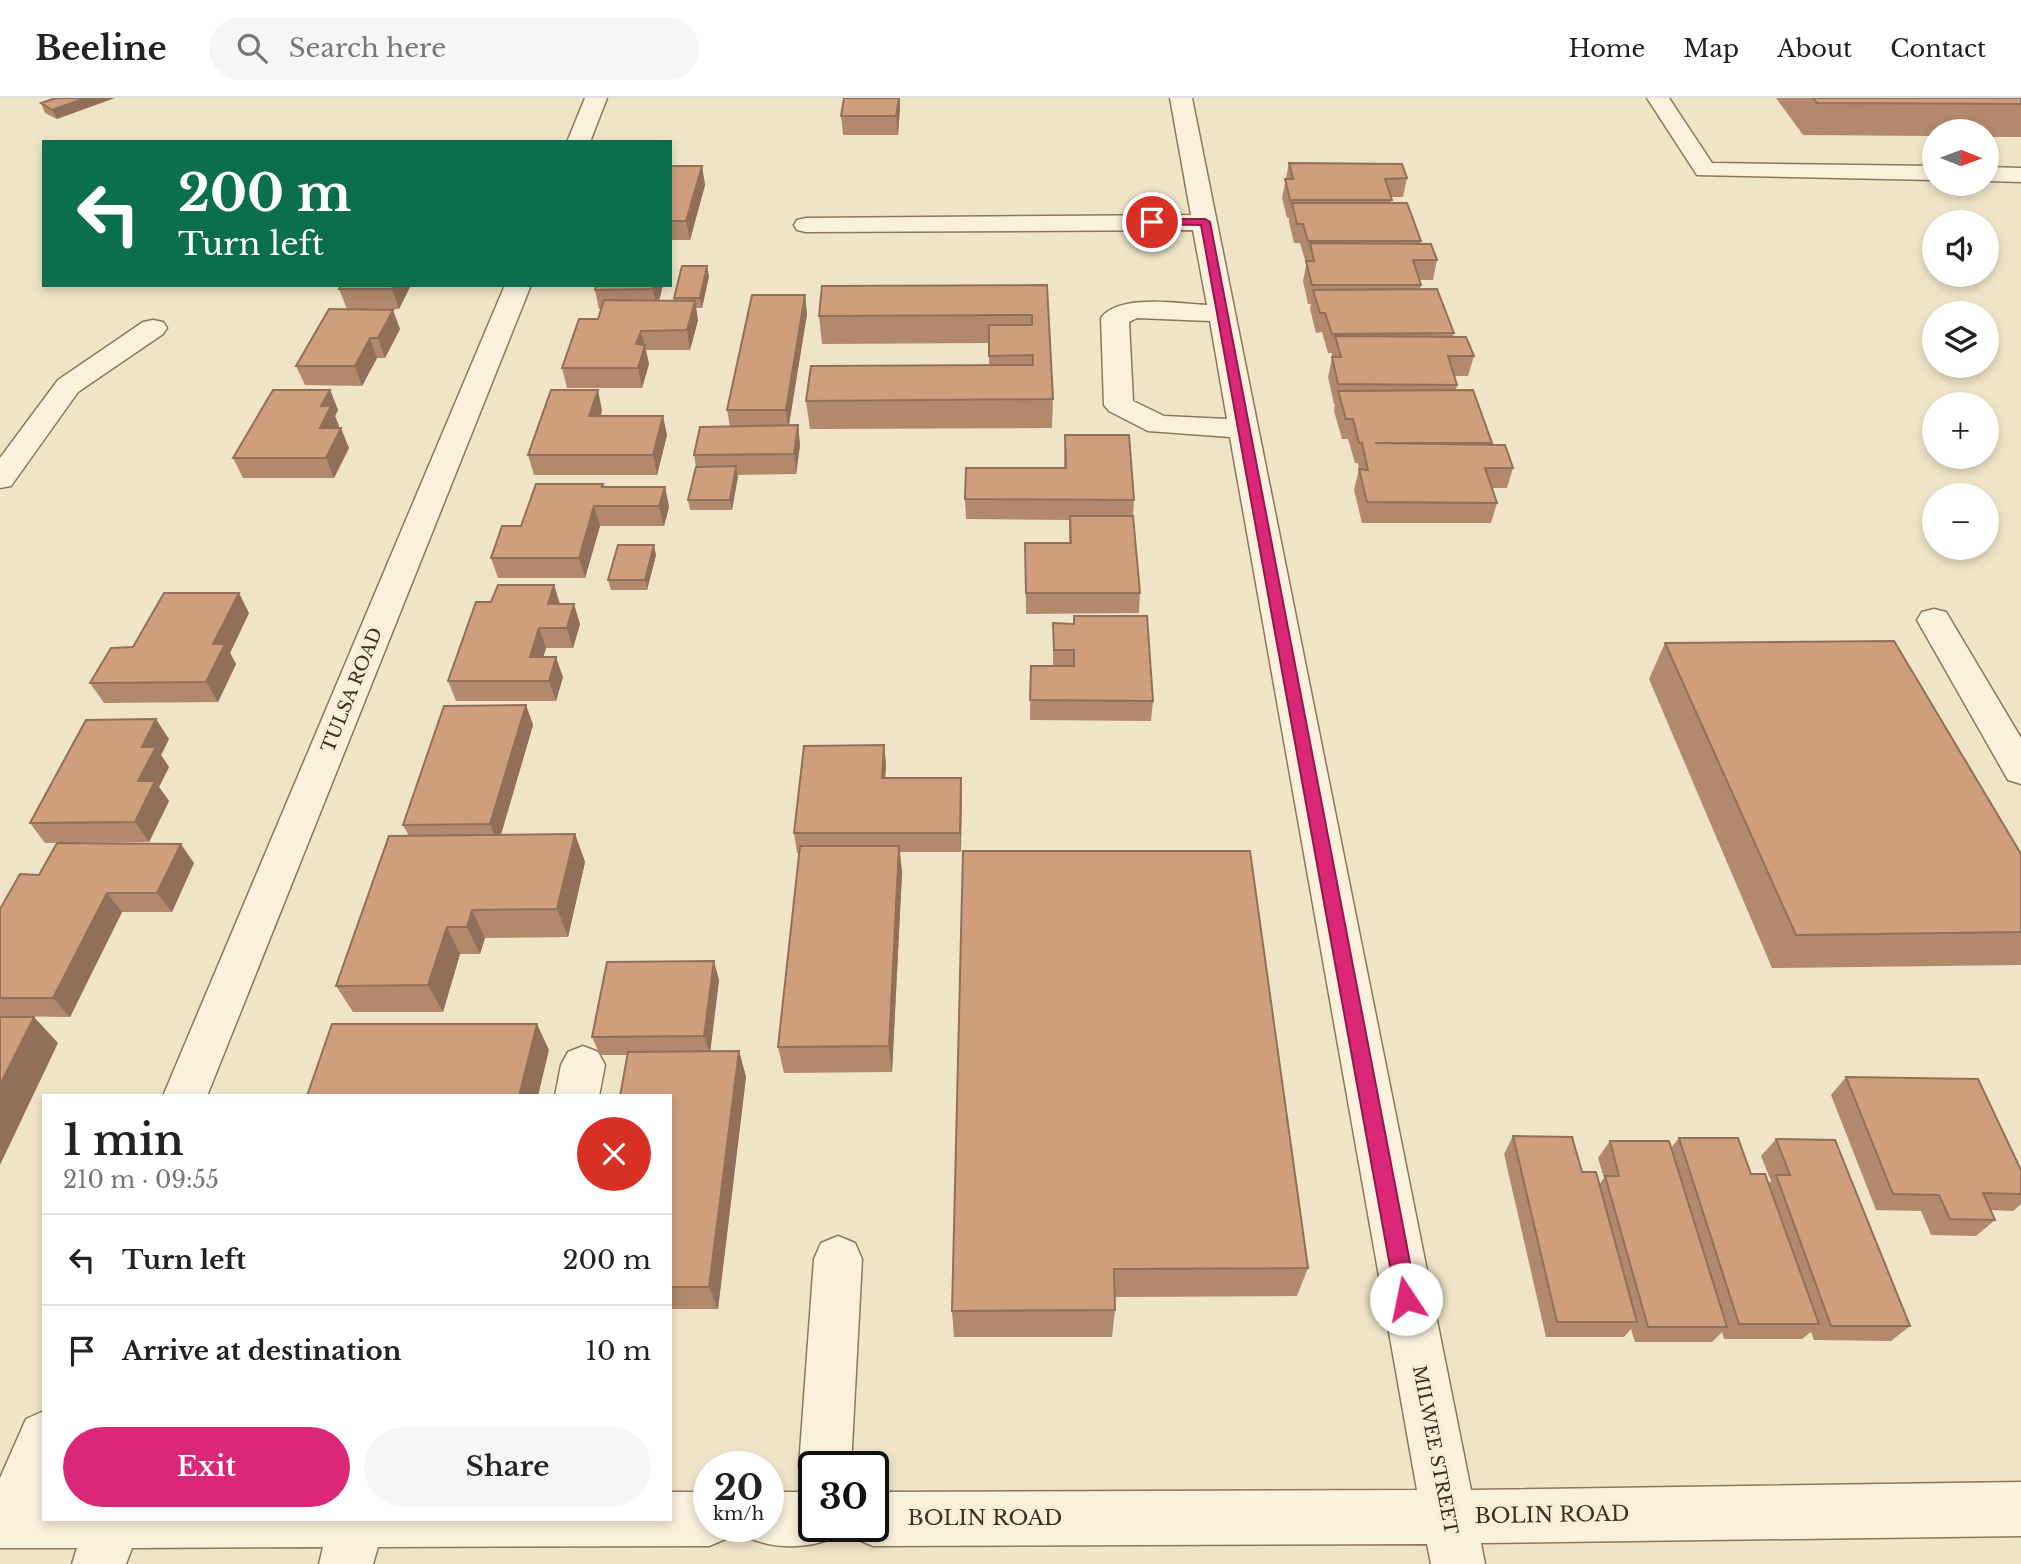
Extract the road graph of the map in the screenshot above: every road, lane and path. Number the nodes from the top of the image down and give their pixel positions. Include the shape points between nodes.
1 (596, 98) edge
2 (1181, 98) edge
3 (1658, 98) edge
4 (579, 140) edge
5 (1922, 173) edge
6 (1999, 174) edge
7 (2021, 175) edge
8 (1205, 222) junction
9 (806, 225) dead end
10 (518, 287) edge
11 (1223, 314) junction
12 (153, 328) dead end
13 (1244, 429) junction
14 (0, 479) edge
15 (1934, 620) dead end
16 (2021, 769) edge
17 (185, 1094) edge
18 (838, 1259) dead end
19 (42, 1441) edge
20 (826, 1451) edge
21 (2021, 1509) edge
22 (672, 1519) edge
23 (693, 1519) edge
24 (889, 1519) edge
25 (4, 1521) edge
26 (481, 1521) edge
27 (1452, 1540) edge
28 (107, 1542) edge
29 (352, 1542) edge

1 - 4 street
2 - 8 street, MILWEE STREET
3 - 5 street via 1705,170
6 - 7 street
8 - 9 street
8 - 11 street, MILWEE STREET
10 - 17 street, TULSA ROAD
11 - 13 street, MILWEE STREET
11 - 13 street via 1133,310 1115,318 1119,405 1158,425
12 - 14 street via 68,386
13 - 27 street, MILWEE STREET
15 - 16 street
18 - 20 street
19 - 25 street
21 - 27 street, BOLIN ROAD
22 - 23 street
24 - 27 street, BOLIN ROAD
25 - 28 street
26 - 29 street
28 - 29 street

